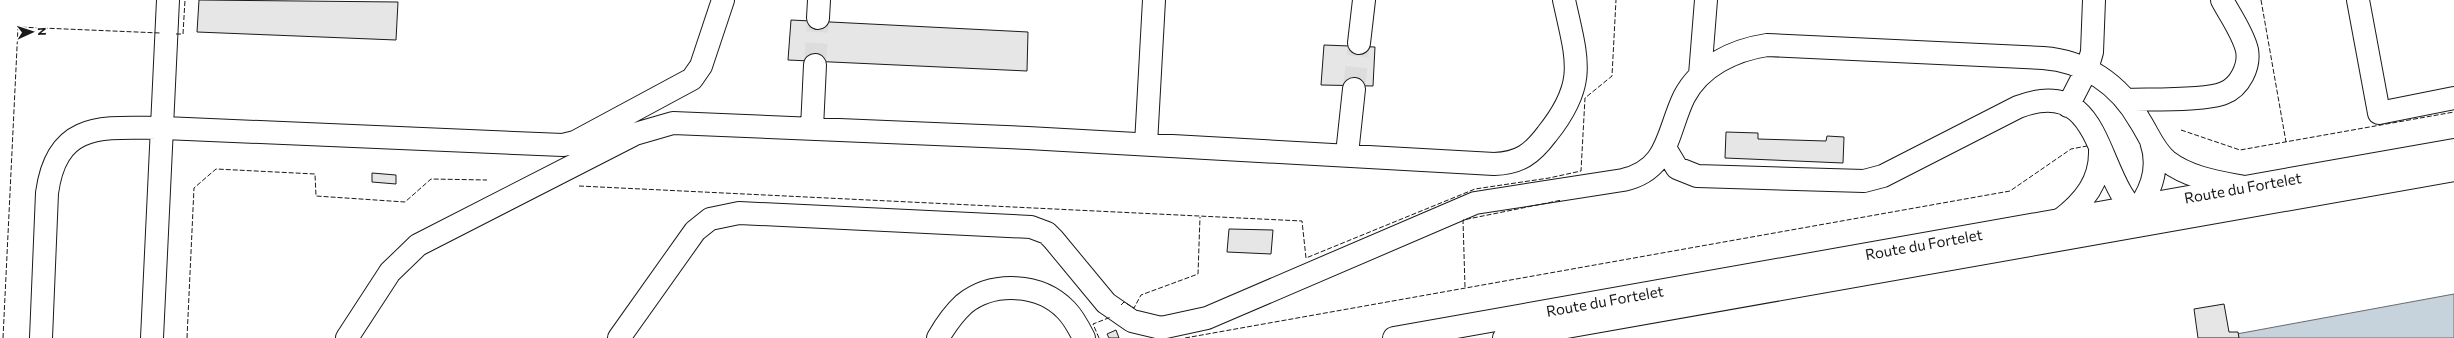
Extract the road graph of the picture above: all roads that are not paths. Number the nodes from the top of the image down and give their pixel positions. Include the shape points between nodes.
1 (168, 0) edge
2 (723, 0) edge
3 (1154, 0) edge
4 (1364, 0) edge
5 (1564, 0) edge
6 (1706, 0) edge
7 (2094, 0) edge
8 (2222, 0) edge
9 (2358, 0) edge
10 (1359, 43) tunnel mouth
11 (815, 66) tunnel mouth
12 (2087, 69) junction
13 (1700, 75) junction
14 (1354, 89) tunnel mouth
15 (2454, 98) edge
16 (2126, 100) junction
17 (2068, 106) junction
18 (164, 128) junction
19 (812, 128) junction
20 (2150, 140) junction
21 (1146, 144) junction
22 (1665, 148) junction
23 (2100, 148) junction
24 (2454, 150) edge
25 (1347, 154) junction
26 (2454, 170) edge
27 (2244, 187) junction
28 (2139, 212) junction
29 (2060, 220) junction
30 (41, 338) edge
31 (152, 338) edge
32 (346, 338) edge
33 (619, 338) edge
34 (938, 338) edge
35 (1084, 338) edge
36 (1394, 338) edge
37 (1504, 338) edge

1 - 18 main road
2 - 18 main road via 701,66 692,79 575,142 563,145
3 - 21 main road
4 - 10 main road
5 - 25 main road via 1575,55 1575,87 1565,111 1530,154 1514,162 1494,164
6 - 13 main road
7 - 12 main road via 2092,52
8 - 16 main road via 2246,49 2245,68 2236,84 2224,94 2213,97
9 - 15 main road via 2378,113
11 - 19 main road
12 - 13 main road via 2066,61 2043,58 1781,45 1744,50 1723,59
12 - 16 main road via 2108,83
12 - 17 main road
13 - 22 main road via 1685,96
14 - 25 main road
16 - 20 main road
17 - 22 main road via 2043,101 2026,104 1883,176 1864,182 1697,176 1677,168
17 - 23 main road via 2089,123
18 - 30 main road via 95,130 68,143 55,160 47,193
18 - 31 main road
19 - 21 main road
19 - 32 main road via 673,124 635,134 418,245 390,272
20 - 27 main road via 2160,155 2177,167 2207,179
20 - 28 main road via 2155,157 2154,175
21 - 25 main road
22 - 33 main road via 1650,167 1632,178 1475,203 1207,318 1161,328 1132,321 1116,311 1098,294 1053,239 1031,227 728,214 710,219 695,231
23 - 28 main road via 2117,188
23 - 29 main road via 2100,166 2094,184 2076,208
24 - 27 main road, Route du Fortelet
26 - 28 main road, Route du Fortelet
27 - 28 main road, Route du Fortelet
28 - 29 main road, Route du Fortelet
28 - 37 main road, Route du Fortelet via 2118,229
29 - 36 main road, Route du Fortelet
34 - 35 main road via 948,321 965,304 985,292 1006,288 1027,289 1058,303 1066,310

